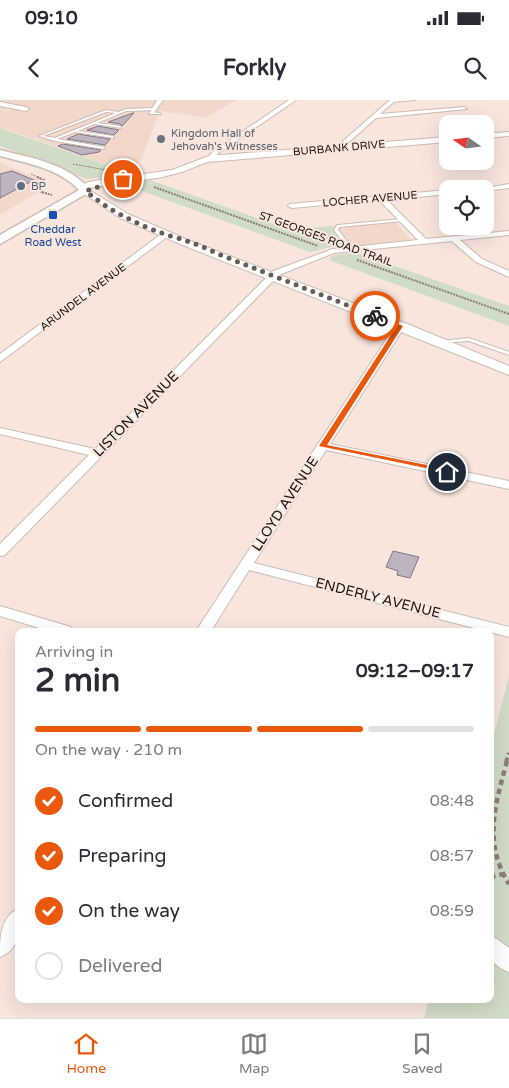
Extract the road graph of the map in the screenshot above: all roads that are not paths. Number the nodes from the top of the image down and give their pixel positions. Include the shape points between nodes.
1 (160, 100) edge
2 (292, 100) edge
3 (392, 100) edge
4 (414, 100) edge
5 (0, 104) edge
6 (26, 109) dead end
7 (464, 109) dead end
8 (152, 111) junction
9 (119, 112) junction
10 (160, 114) dead end
11 (375, 116) junction
12 (80, 121) junction
13 (94, 123) junction
14 (120, 127) dead end
15 (60, 129) junction
16 (75, 131) junction
17 (509, 134) edge
18 (494, 135) edge
19 (112, 137) dead end
20 (55, 140) junction
21 (439, 140) edge
22 (350, 147) junction
23 (104, 148) dead end
24 (0, 153) edge
25 (231, 156) joint
26 (0, 157) edge
27 (209, 157) junction
28 (126, 178) joint
29 (509, 186) edge
30 (494, 188) edge
31 (84, 189) junction
32 (67, 190) junction
33 (439, 193) edge
34 (47, 194) road end
35 (381, 198) junction
36 (292, 206) dead end
37 (124, 216) junction
38 (402, 220) junction
39 (509, 233) edge
40 (167, 234) junction
41 (454, 239) junction
42 (0, 240) edge
43 (424, 242) junction
44 (350, 249) junction
45 (509, 274) edge
46 (273, 276) junction
47 (400, 326) junction
48 (442, 342) junction
49 (509, 354) edge
50 (0, 359) edge
51 (509, 365) edge
52 (509, 371) edge
53 (0, 431) edge
54 (323, 446) junction
55 (97, 453) junction
56 (509, 485) edge
57 (0, 552) edge
58 (246, 565) junction
59 (0, 611) edge
60 (56, 628) edge
61 (205, 628) edge
62 (493, 628) edge
63 (494, 628) edge
64 (509, 632) edge
65 (15, 924) edge
66 (0, 947) edge
67 (494, 949) edge
68 (509, 962) edge

1 - 8 street
2 - 27 street
3 - 4 lane
3 - 11 street
5 - 6 street
7 - 11 street
8 - 9 lane via 130,109
8 - 10 lane
9 - 12 lane via 106,111
9 - 13 lane
11 - 22 street via 345,142
12 - 13 lane
12 - 15 lane
13 - 14 lane
13 - 16 lane
15 - 16 lane
15 - 20 lane via 40,136
16 - 19 lane
16 - 20 lane
17 - 18 main road
20 - 23 lane
21 - 22 street, BURBANK DRIVE
22 - 25 street, BURBANK DRIVE
24 - 31 main road via 53,170 73,179
25 - 27 main road, BURBANK DRIVE
26 - 32 main road via 48,177
27 - 28 street via 174,172
28 - 31 main road
29 - 30 street
31 - 32 main road
31 - 37 main road
32 - 34 main road
32 - 37 main road via 94,206
32 - 42 main road
33 - 35 street, LOCHER AVENUE
35 - 36 street, LOCHER AVENUE
35 - 38 street
37 - 40 main road
38 - 43 street
38 - 44 lane via 338,226 336,230
39 - 41 street
40 - 46 main road
40 - 50 street, ARUNDEL AVENUE
41 - 43 street
41 - 45 street via 488,267
43 - 44 street
44 - 46 street via 333,251
46 - 47 main road
46 - 55 street, LISTON AVENUE
47 - 48 main road
47 - 54 street, LLOYD AVENUE
48 - 49 lane via 468,339
48 - 51 main road
48 - 52 main road
53 - 55 street
54 - 56 street
54 - 58 street, LLOYD AVENUE
55 - 57 street, LISTON AVENUE
58 - 61 street, LLOYD AVENUE
58 - 62 street, ENDERLY AVENUE
59 - 60 street
63 - 64 street, ENDERLY AVENUE
65 - 66 street
67 - 68 street

